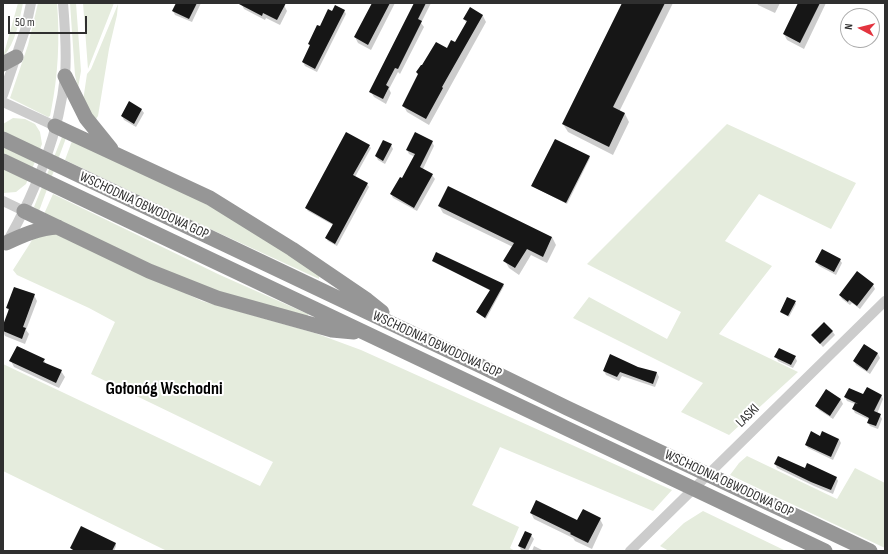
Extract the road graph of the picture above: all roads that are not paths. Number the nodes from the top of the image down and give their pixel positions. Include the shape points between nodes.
1 (31, 3) edge
2 (63, 3) edge
3 (16, 57) junction
4 (3, 64) edge
5 (65, 76) junction
6 (3, 95) edge
7 (3, 102) edge
8 (55, 126) junction
9 (3, 139) edge
10 (116, 154) junction
11 (3, 161) edge
12 (3, 201) edge
13 (24, 211) junction
14 (59, 227) junction
15 (5, 246) edge
16 (885, 301) edge
17 (405, 330) junction
18 (367, 334) junction
19 (630, 551) edge
20 (825, 551) edge
21 (870, 551) edge

1 - 3 street
2 - 5 street
3 - 4 highway
3 - 6 street
5 - 8 street
5 - 10 highway via 86,118
7 - 8 street
8 - 10 highway
8 - 13 street via 44,162
9 - 17 highway, WSCHODNIA OBWODOWA GOP
10 - 17 highway via 210,198 245,219 367,300
11 - 18 highway, WSCHODNIA OBWODOWA GOP
12 - 13 street
13 - 14 highway
13 - 15 street
14 - 15 highway via 37,230
14 - 18 highway via 149,271 217,298 332,330
16 - 19 street, LASKI
17 - 21 highway, WSCHODNIA OBWODOWA GOP
18 - 20 highway, WSCHODNIA OBWODOWA GOP

